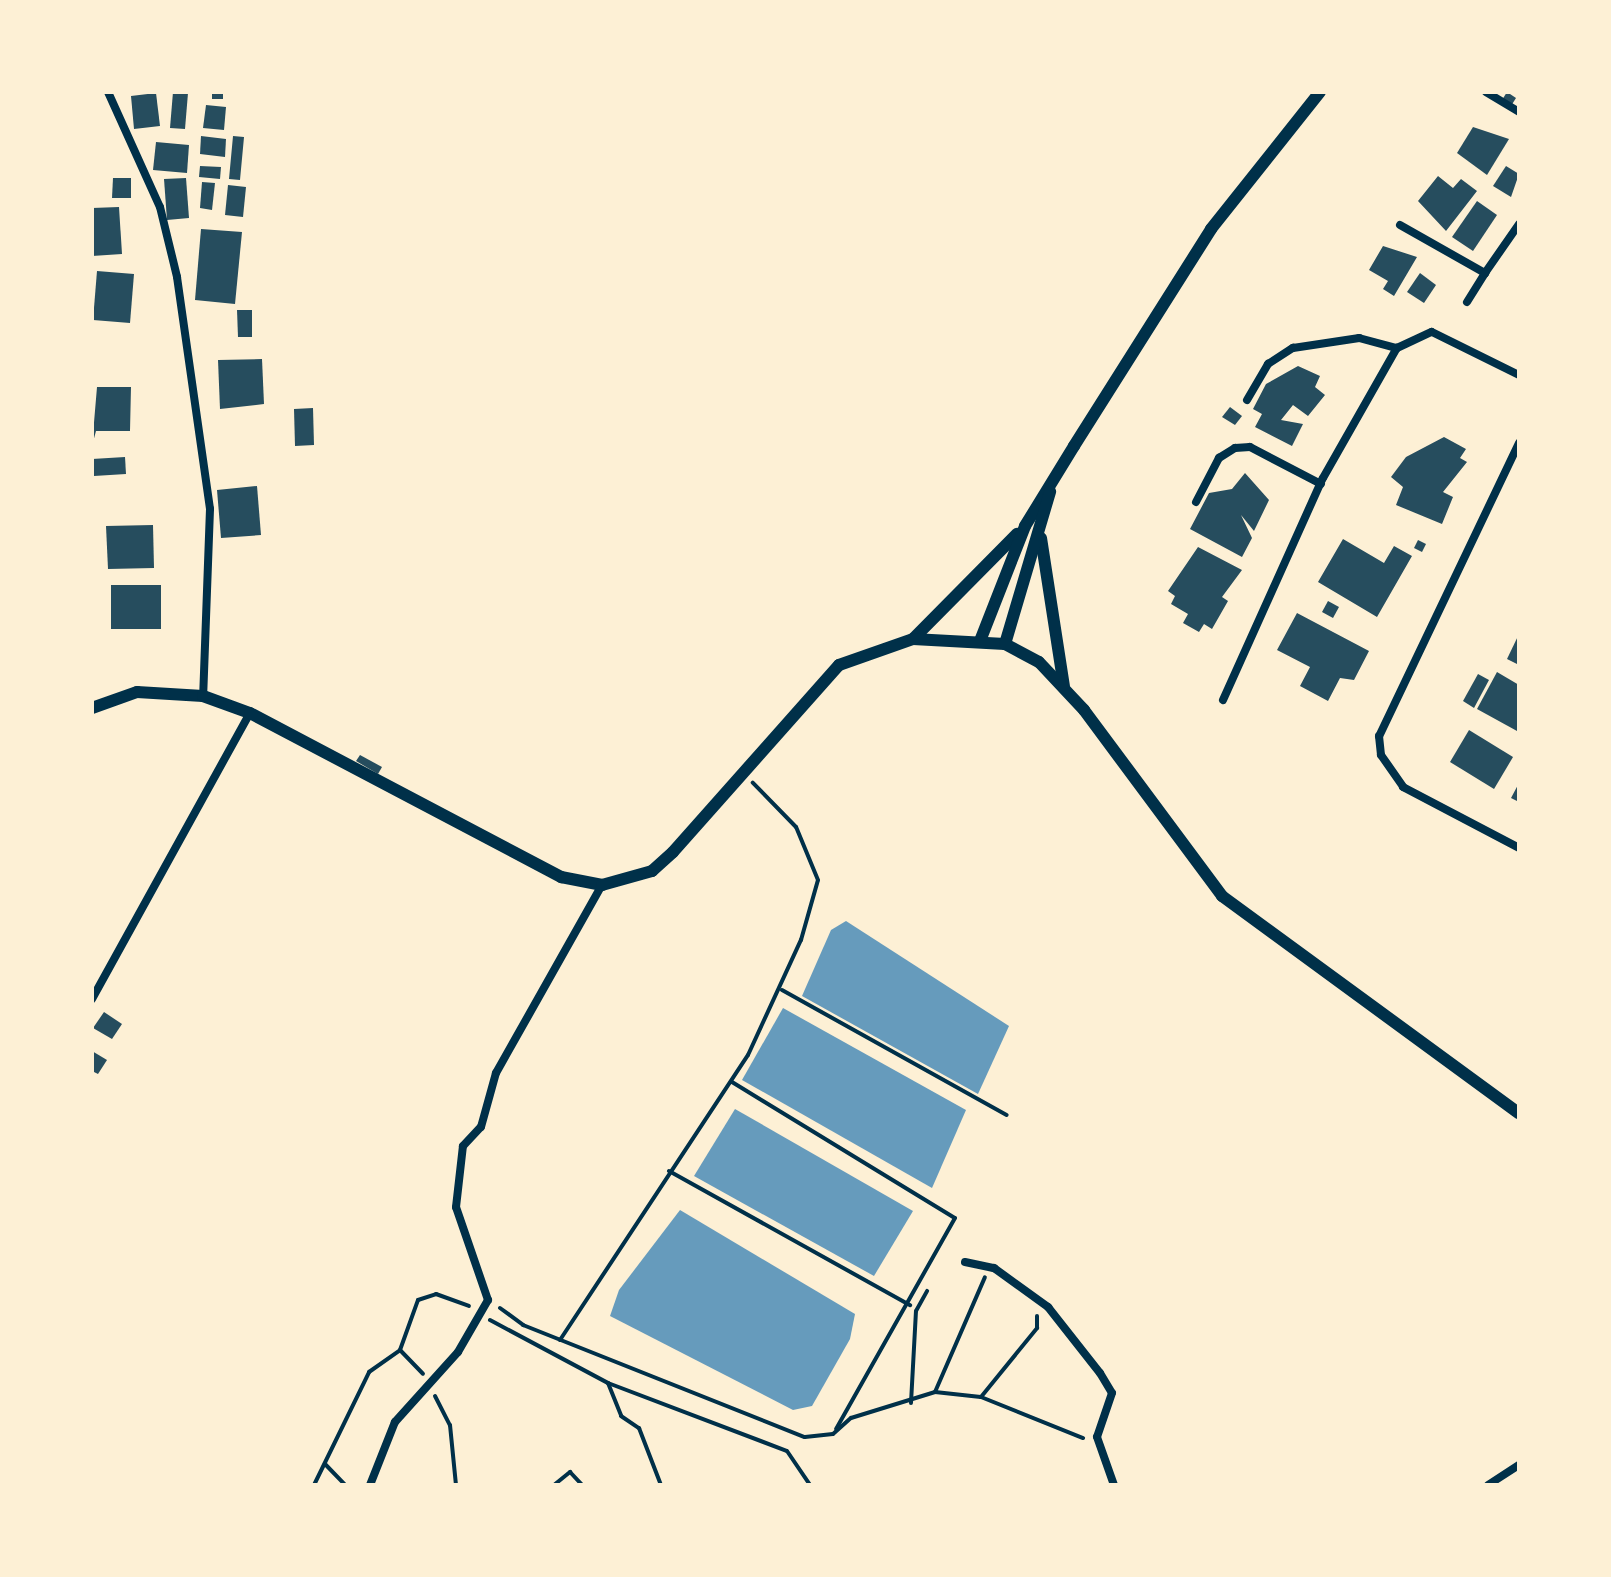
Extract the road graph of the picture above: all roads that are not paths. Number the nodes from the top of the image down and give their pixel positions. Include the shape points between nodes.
1 (108, 92) edge
2 (1320, 92) edge
3 (1486, 92) edge
4 (1519, 112) edge
5 (1519, 224) edge
6 (1400, 225) dead end
7 (1485, 273) junction
8 (1467, 302) dead end
9 (1397, 348) junction
10 (1519, 375) edge
11 (1247, 400) dead end
12 (1519, 443) edge
13 (1053, 481) junction
14 (1321, 484) junction
15 (1196, 502) dead end
16 (1025, 526) junction
17 (1040, 533) junction
18 (913, 639) junction
19 (980, 641) junction
20 (1005, 644) junction
21 (1065, 689) junction
22 (203, 696) junction
23 (1223, 700) dead end
24 (92, 708) edge
25 (250, 713) junction
26 (1519, 848) edge
27 (602, 885) junction
28 (92, 999) edge
29 (1519, 1113) edge
30 (965, 1262) dead end
31 (1519, 1465) edge
32 (370, 1485) edge
33 (1114, 1485) edge
34 (1488, 1485) edge

1 - 22 street via 160,207 177,277 210,509
2 - 13 street via 1211,229
3 - 4 street
5 - 7 street
6 - 7 street
7 - 8 street
9 - 10 street via 1432,332
9 - 11 street via 1359,338 1293,348 1268,364
9 - 14 street
12 - 26 street via 1379,736 1381,755 1403,787
13 - 16 street
13 - 17 street
14 - 15 street via 1242,447 1219,458
14 - 23 street
16 - 18 street
16 - 19 street
17 - 20 street
17 - 21 street
18 - 19 street
18 - 27 street via 839,665 652,871
19 - 20 street
20 - 21 street via 1039,662
21 - 29 street via 1222,896
22 - 24 street via 137,692
22 - 25 street
25 - 27 street via 561,877
25 - 28 street
27 - 32 street via 496,1073 481,1127 463,1146 456,1207 488,1300 458,1352 395,1422
30 - 33 street via 987,1266 1048,1307 1112,1393 1097,1437
31 - 34 street

